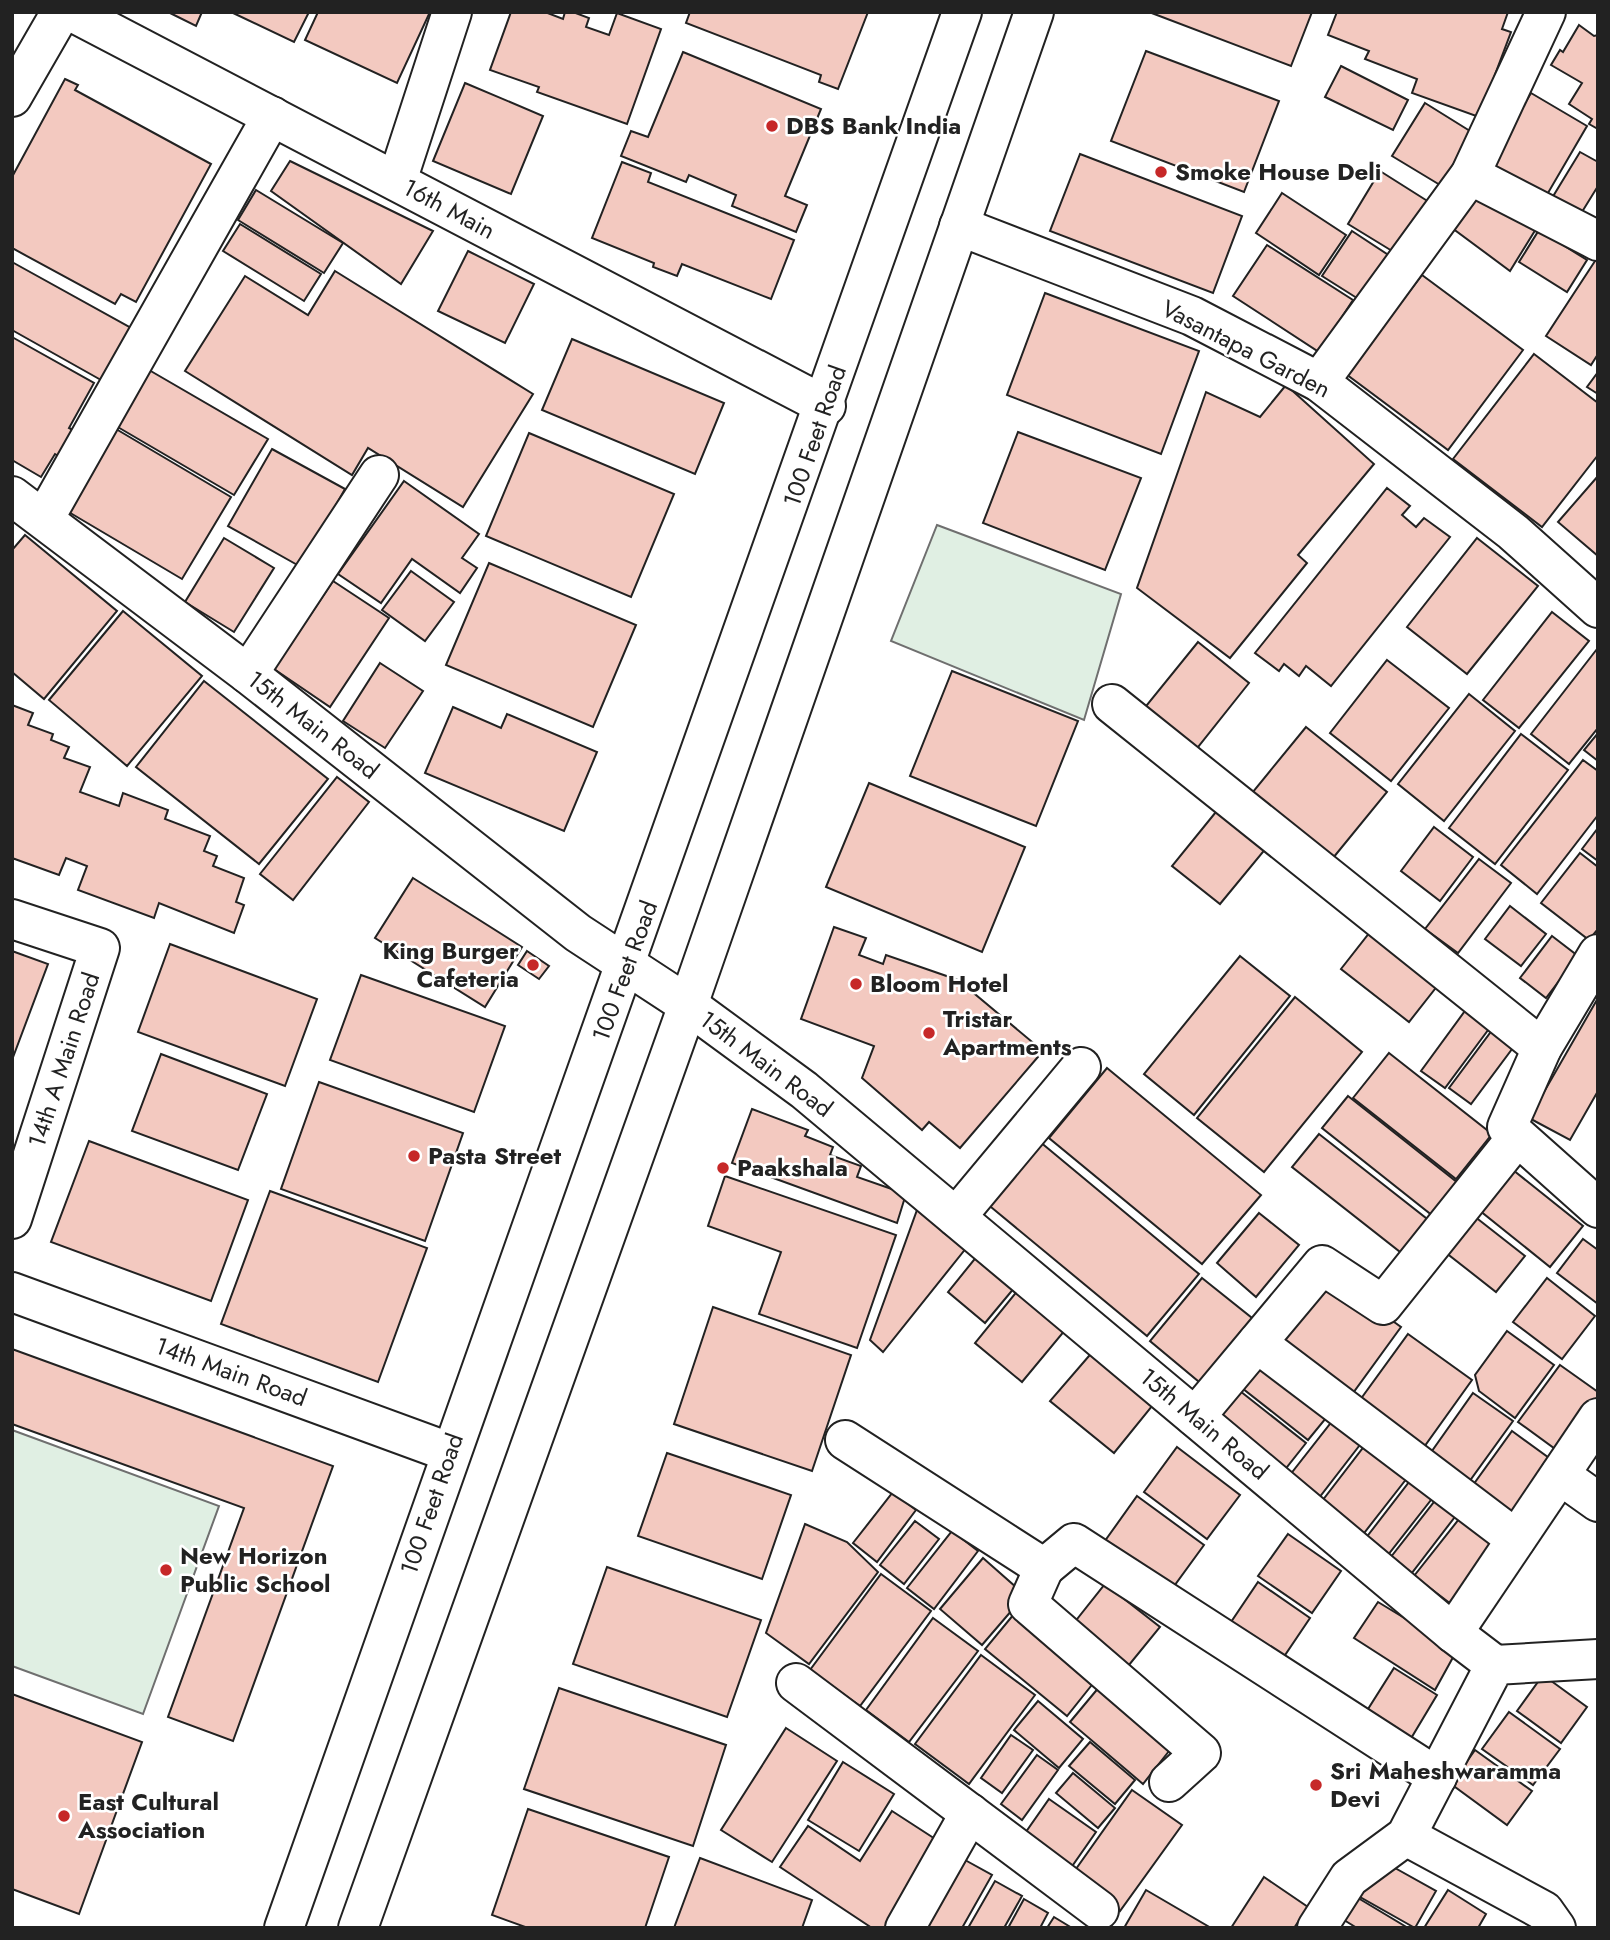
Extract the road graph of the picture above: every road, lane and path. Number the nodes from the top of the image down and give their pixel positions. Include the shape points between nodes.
1 (61, 12) edge
2 (72, 12) edge
3 (452, 12) edge
4 (962, 12) edge
5 (1034, 12) edge
6 (1546, 12) edge
7 (12, 97) edge
8 (272, 116) junction
9 (1470, 175) junction
10 (397, 181) junction
11 (959, 226) junction
12 (1598, 241) edge
13 (1319, 382) junction
14 (826, 406) junction
15 (379, 475) dead end
16 (12, 496) edge
17 (44, 519) junction
18 (1598, 608) edge
19 (248, 674) junction
20 (1112, 704) dead end
21 (12, 919) edge
22 (1598, 954) edge
23 (628, 963) junction
24 (688, 1004) junction
25 (1542, 1048) junction
26 (1081, 1067) dead end
27 (1517, 1137) junction
28 (1598, 1208) edge
29 (956, 1217) junction
30 (12, 1219) edge
31 (12, 1292) edge
32 (1258, 1343) junction
33 (1195, 1417) junction
34 (1598, 1418) edge
35 (845, 1440) dead end
36 (449, 1452) junction
37 (1560, 1475) junction
38 (1598, 1502) edge
39 (1516, 1539) junction
40 (1044, 1568) junction
41 (1453, 1633) junction
42 (1598, 1659) edge
43 (1495, 1665) junction
44 (796, 1683) dead end
45 (1437, 1777) junction
46 (1169, 1782) dead end
47 (970, 1813) junction
48 (1406, 1836) junction
49 (1099, 1910) dead end
50 (284, 1928) edge
51 (358, 1928) edge
52 (905, 1928) edge
53 (1317, 1928) edge
54 (1556, 1928) edge

1 - 7 street
2 - 8 street, 16th Main
3 - 10 street
4 - 14 street, 100 Feet Road
5 - 11 street
6 - 9 street
8 - 10 street, 16th Main
8 - 17 street
9 - 12 street
9 - 13 street
10 - 14 street, 16th Main
11 - 13 street, Vasantapa Garden via 1192,316
11 - 24 street
13 - 18 street, Vasantapa Garden via 1513,532
14 - 23 street, 100 Feet Road
15 - 19 street
16 - 17 street, 15th Main Road
17 - 19 street, 15th Main Road
19 - 23 street, 15th Main Road via 578,933
20 - 25 street
21 - 30 street, 14th A Main Road via 100,948
22 - 25 street
23 - 24 street, 15th Main Road
23 - 36 street, 100 Feet Road
24 - 29 street, 15th Main Road via 804,1090
24 - 51 street
25 - 27 street via 1507,1127
26 - 29 street
27 - 28 street
27 - 32 street via 1383,1305 1322,1265
29 - 33 street, 15th Main Road
31 - 36 street, 14th Main Road
32 - 33 street
32 - 39 street
33 - 41 street, 15th Main Road
34 - 37 street
35 - 40 street
36 - 50 street, 100 Feet Road
37 - 38 street
37 - 39 street
39 - 41 street
40 - 45 street via 1074,1543
40 - 46 street via 1028,1604 1200,1753
41 - 43 street, 15th Main Road
42 - 43 street
43 - 45 street
44 - 47 street
45 - 48 street
47 - 49 street
47 - 52 street
48 - 53 street via 1349,1878
48 - 54 street via 1544,1911

